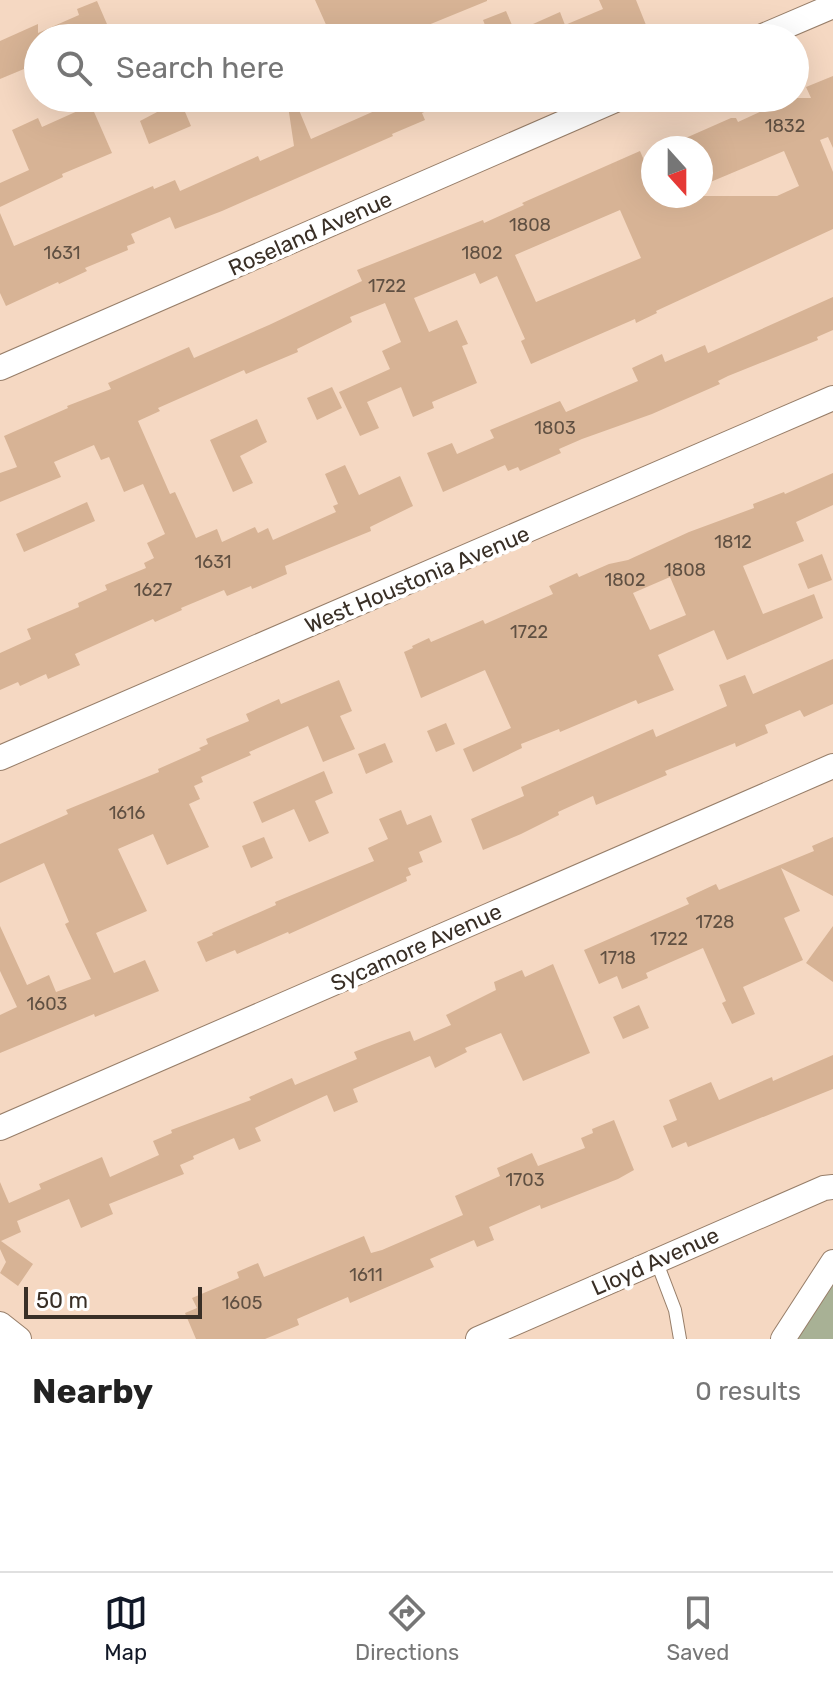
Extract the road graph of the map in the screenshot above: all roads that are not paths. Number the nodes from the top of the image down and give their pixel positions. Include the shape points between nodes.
1 (833, 6) edge
2 (791, 24) edge
3 (588, 112) edge
4 (0, 368) edge
5 (833, 398) edge
6 (0, 758) edge
7 (833, 766) edge
8 (0, 1128) edge
9 (833, 1187) edge
10 (656, 1260) junction
11 (833, 1262) edge
12 (0, 1324) edge
13 (19, 1339) edge
14 (478, 1339) edge
15 (680, 1339) edge
16 (783, 1339) edge

1 - 2 street
3 - 4 street, Roseland Avenue
5 - 6 street, West Houstonia Avenue
7 - 8 street, Sycamore Avenue
9 - 10 street, Lloyd Avenue
10 - 14 street, Lloyd Avenue
10 - 15 lane
11 - 16 street
12 - 13 street

